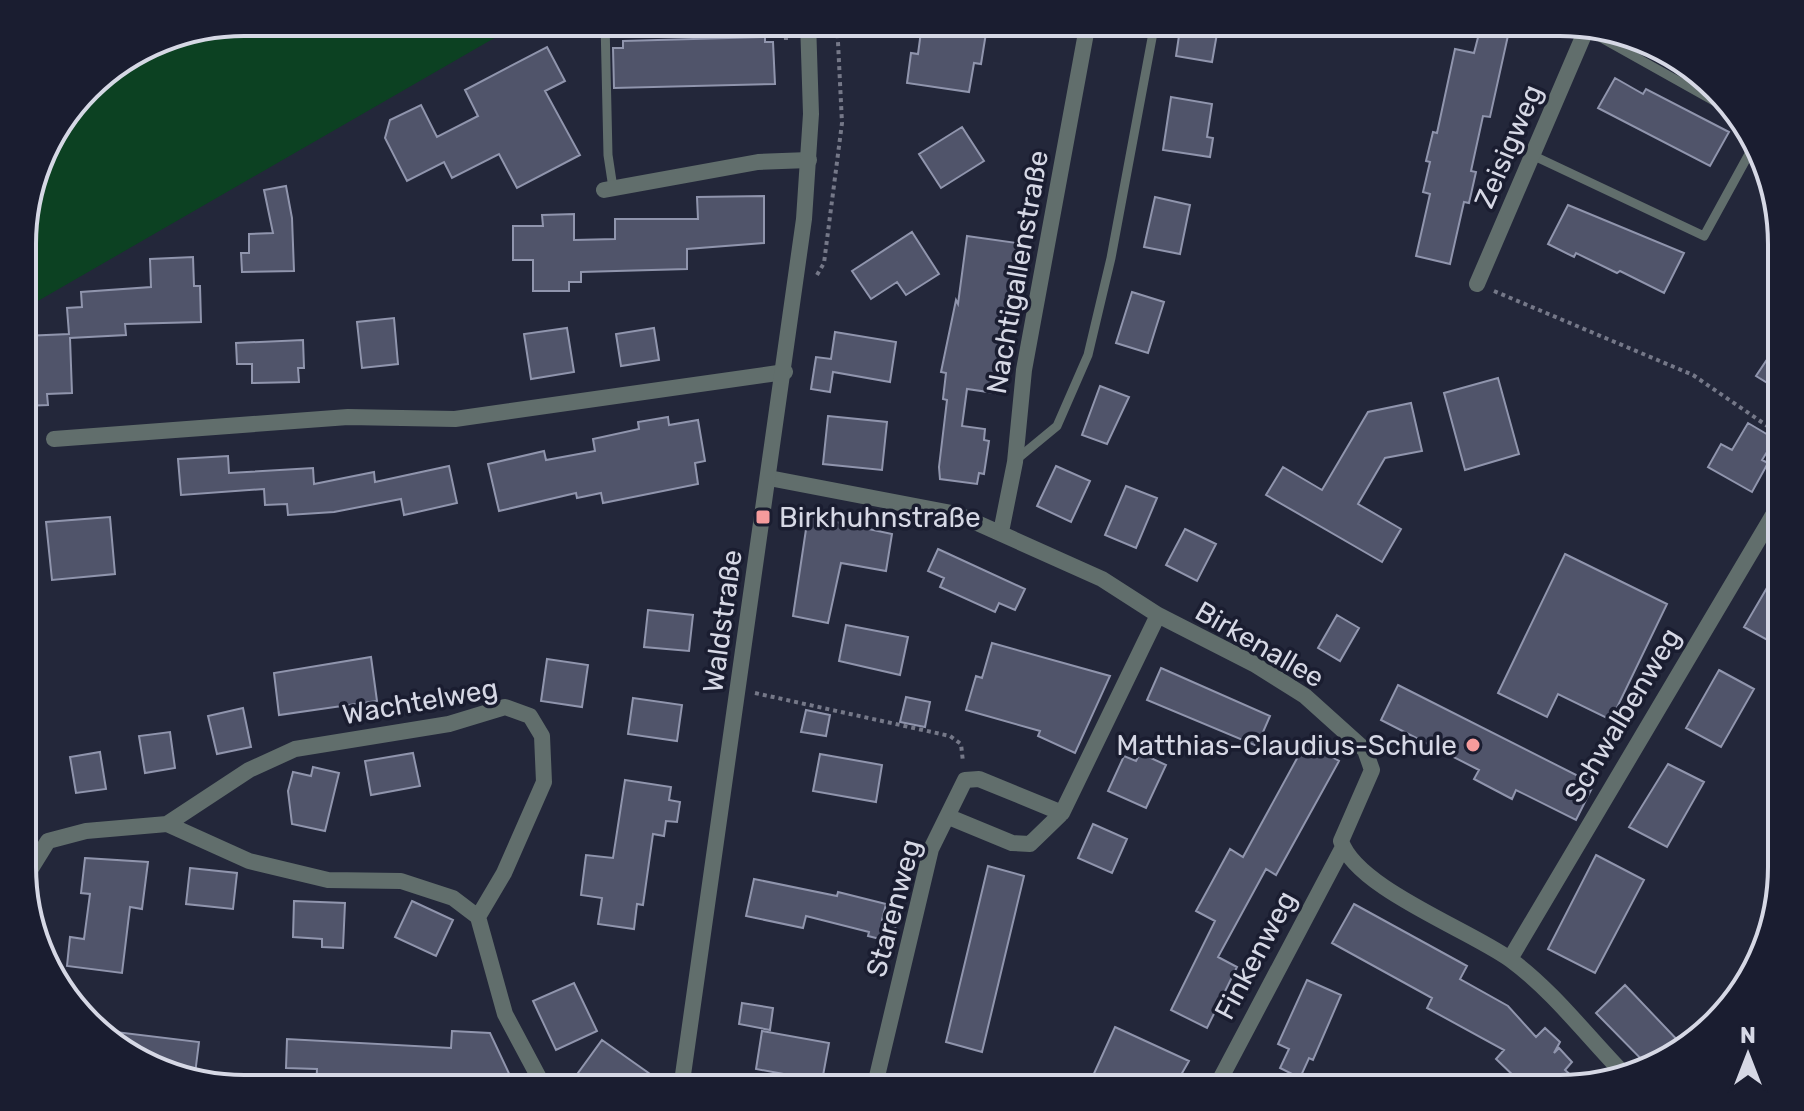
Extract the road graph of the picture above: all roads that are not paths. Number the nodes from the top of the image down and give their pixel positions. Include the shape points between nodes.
1 (605, 36) edge
2 (808, 36) edge
3 (1085, 36) edge
4 (1152, 36) edge
5 (1585, 38) edge
6 (1610, 42) edge
7 (1705, 96) edge
8 (1532, 155) junction
9 (1748, 156) edge
10 (809, 160) junction
11 (609, 189) joint
12 (1477, 284) road end
13 (785, 372) junction
14 (54, 439) dead end
15 (1015, 462) junction
16 (769, 478) junction
17 (1768, 524) edge
18 (1001, 532) junction
19 (1158, 615) junction
20 (1062, 813) junction
21 (949, 817) junction
22 (167, 824) junction
23 (1343, 847) junction
24 (36, 860) edge
25 (478, 917) junction
26 (1510, 959) junction
27 (1617, 1067) edge
28 (538, 1075) edge
29 (683, 1075) edge
30 (877, 1075) edge
31 (1222, 1075) edge

1 - 11 lane
2 - 10 street, Waldstraße
3 - 15 street, Nachtigallenstraße via 1024,370
4 - 15 lane via 1088,355 1057,426
5 - 8 street, Zeisigweg
6 - 7 lane
8 - 9 lane via 1704,236
8 - 12 street, Zeisigweg
10 - 11 street via 758,162
10 - 13 street, Waldstraße
13 - 14 street via 455,419 348,417
13 - 16 street, Waldstraße
15 - 18 street, Nachtigallenstraße
16 - 18 street, Birkenallee via 957,514
16 - 29 street, Waldstraße
17 - 26 street, Schwalbenweg
18 - 19 street, Birkenallee via 1102,579
19 - 20 street
19 - 23 street, Birkenallee via 1305,696 1365,750 1372,770 1346,823
20 - 21 street via 1030,844 1012,843
20 - 21 street, Starenweg via 979,779 965,780
21 - 30 street, Starenweg via 931,849
22 - 24 street, Wachtelweg via 86,831 48,841
22 - 25 street, Wachtelweg via 249,861 328,880 401,881 453,898
22 - 25 street, Wachtelweg via 249,770 295,749 449,724 505,707 530,716 542,736 544,782 504,873
23 - 26 street via 1373,879
23 - 31 street, Finkenweg
25 - 28 street via 505,1014
26 - 27 street

